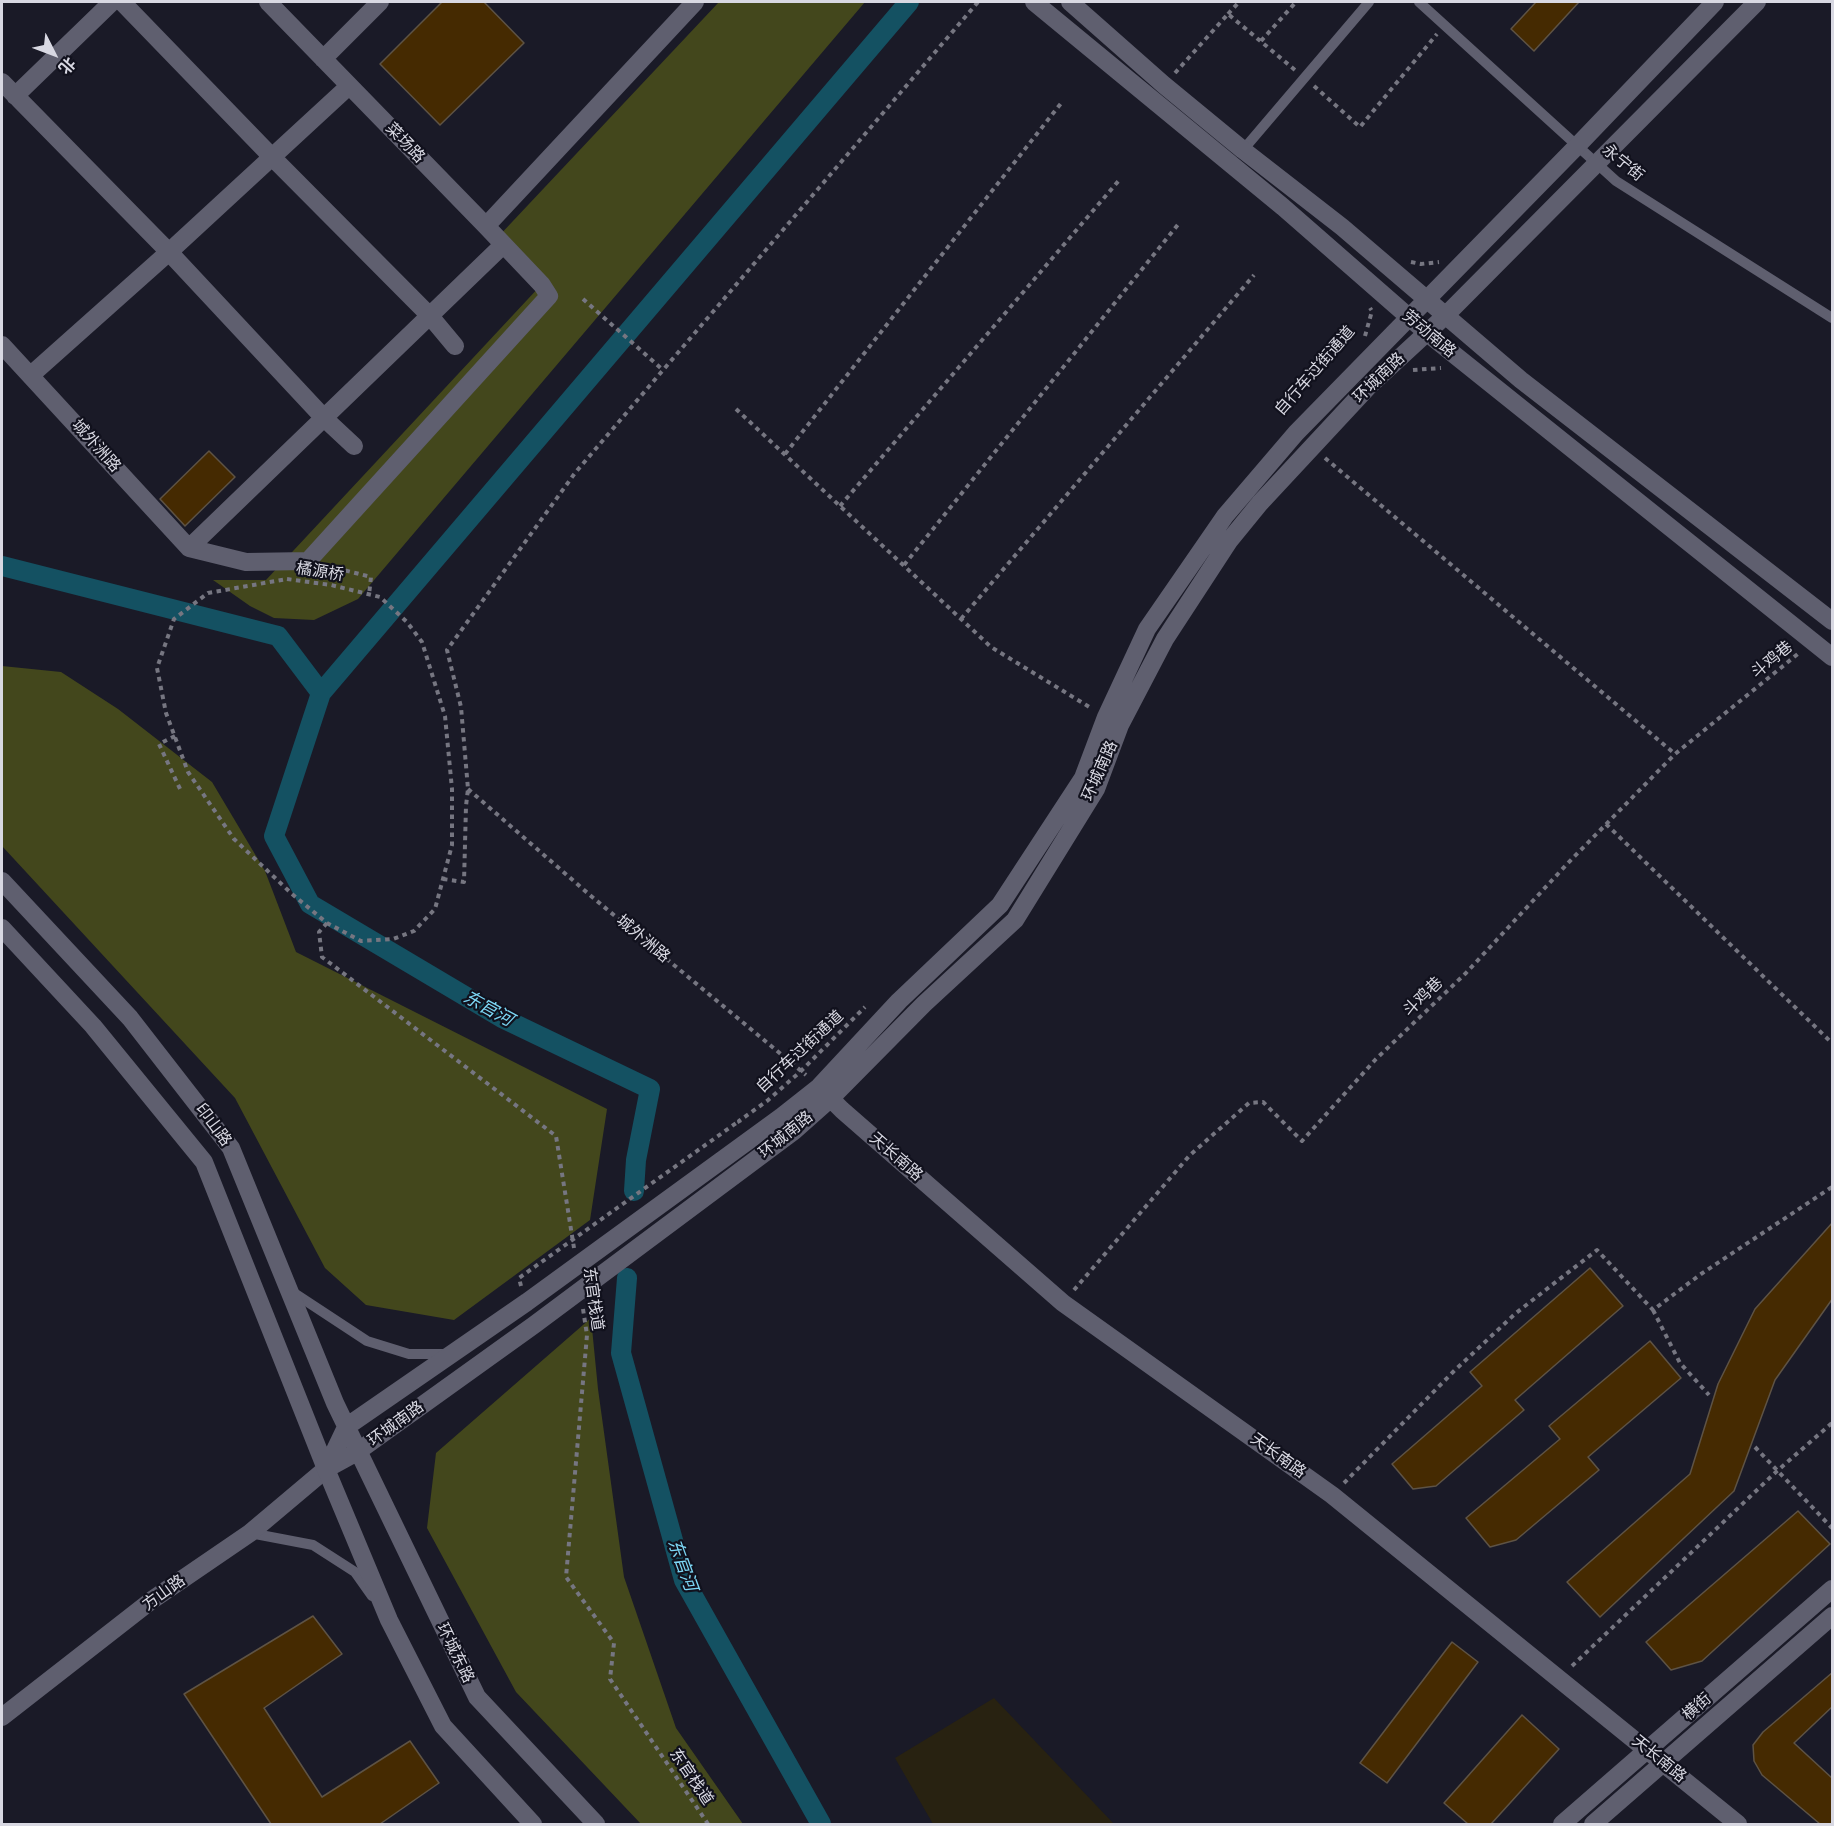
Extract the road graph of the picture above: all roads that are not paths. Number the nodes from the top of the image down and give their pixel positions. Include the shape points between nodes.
1 (112, 2) edge
2 (122, 2) edge
3 (268, 2) edge
4 (380, 2) edge
5 (695, 2) edge
6 (1034, 2) edge
7 (1070, 2) edge
8 (1369, 2) edge
9 (1419, 2) edge
10 (1715, 2) edge
11 (1757, 2) edge
12 (323, 59) junction
13 (2, 82) edge
14 (349, 86) junction
15 (15, 96) junction
16 (1578, 145) junction
17 (1243, 150) junction
18 (272, 157) junction
19 (1597, 162) junction
20 (486, 226) junction
21 (503, 245) junction
22 (169, 252) junction
23 (1427, 298) junction
24 (1446, 315) junction
25 (430, 316) junction
26 (1408, 316) junction
27 (1833, 318) edge
28 (1426, 332) junction
29 (2, 345) edge
30 (455, 346) dead end
31 (31, 375) junction
32 (324, 418) junction
33 (354, 446) dead end
34 (189, 548) junction
35 (1833, 621) edge
36 (1833, 657) edge
37 (2, 881) edge
38 (2, 928) edge
39 (825, 1093) junction
40 (289, 1290) junction
41 (454, 1354) junction
42 (346, 1427) junction
43 (357, 1452) junction
44 (326, 1469) junction
45 (250, 1533) junction
46 (1833, 1589) edge
47 (1833, 1616) edge
48 (389, 1620) junction
49 (2, 1717) edge
50 (1648, 1749) junction
51 (1665, 1764) junction
52 (533, 1824) edge
53 (596, 1824) edge
54 (1562, 1824) edge
55 (1593, 1824) edge
56 (1738, 1824) edge

1 - 15 main road
2 - 18 main road
3 - 12 main road, 菜场路
4 - 12 main road
5 - 20 main road
6 - 26 main road, 劳动南路 via 1283,207
7 - 17 main road, 劳动南路
8 - 17 lane
9 - 16 lane, 永宁街
10 - 16 main road
11 - 19 main road, 环城南路
12 - 14 main road, 菜场路
13 - 15 main road
14 - 18 main road
14 - 20 main road, 菜场路
15 - 22 main road
16 - 19 lane, 永宁街
16 - 23 main road
17 - 23 main road, 劳动南路
18 - 22 main road
18 - 25 main road
19 - 24 main road, 环城南路
19 - 27 lane, 永宁街 via 1616,181
20 - 21 main road, 菜场路
21 - 25 main road
21 - 34 main road, 菜场路 via 549,296 308,561 246,562
22 - 31 main road
22 - 32 main road
23 - 24 main road, 劳动南路
23 - 26 main road
24 - 28 main road, 环城南路
24 - 35 main road, 劳动南路 via 1521,380
25 - 30 main road
25 - 32 main road
26 - 28 main road, 劳动南路
26 - 39 main road via 1296,432 1225,516 1147,629 1083,778 1000,905 898,1001
28 - 36 main road, 劳动南路
28 - 39 main road, 环城南路 via 1367,388 1229,541 1165,639 1120,725 1096,789 1015,920
29 - 31 main road, 城外洲路
31 - 34 main road, 城外洲路
32 - 33 main road
32 - 34 main road
37 - 40 main road, 印山路 via 130,1018 231,1148
38 - 44 main road, 印山路 via 93,1026 204,1162
39 - 41 main road via 747,1142
39 - 43 main road, 环城南路 via 794,1131
39 - 50 main road, 天长南路 via 1063,1303 1332,1495
40 - 41 lane via 368,1341 409,1354
40 - 42 main road, 印山路
41 - 42 main road
42 - 43 main road, 印山路
42 - 44 main road
43 - 44 main road, 环城南路
43 - 53 main road, 环城东路 via 477,1697
44 - 45 main road, 方山路
44 - 48 main road
45 - 48 lane via 312,1545 355,1572
45 - 49 main road, 方山路 via 152,1600
46 - 50 main road, 横街
47 - 51 main road, 横街
48 - 52 main road via 443,1726
50 - 51 main road, 天长南路
50 - 54 main road, 横街
51 - 55 main road, 横街
51 - 56 main road, 天长南路

